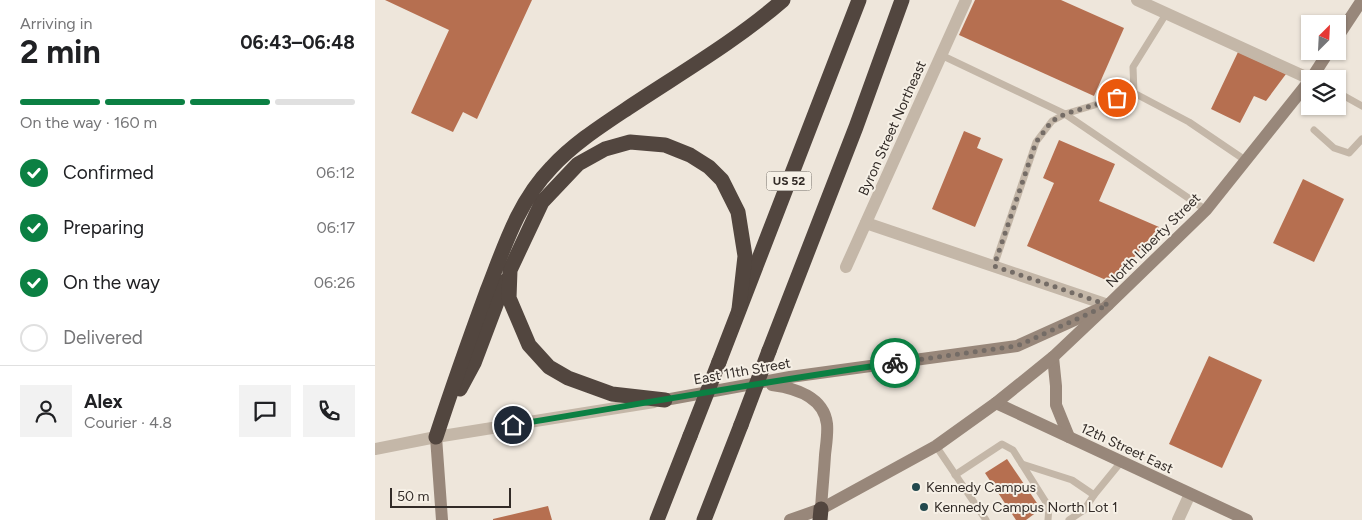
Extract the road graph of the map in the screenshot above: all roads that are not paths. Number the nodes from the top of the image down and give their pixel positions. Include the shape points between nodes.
1 (783, 0) edge
2 (859, 0) edge
3 (902, 0) edge
4 (966, 0) edge
5 (1137, 0) edge
6 (1362, 0) edge
7 (1167, 14) junction
8 (1346, 24) edge
9 (941, 56) junction
10 (1301, 75) edge
11 (1301, 90) edge
12 (1134, 93) junction
13 (1346, 96) edge
14 (1361, 104) edge
15 (1065, 114) junction
16 (1314, 130) dead end
17 (1362, 139) edge
18 (1245, 160) junction
19 (1206, 210) junction
20 (866, 222) junction
21 (994, 266) junction
22 (846, 267) dead end
23 (510, 270) junction
24 (1108, 305) junction
25 (739, 309) junction
26 (1053, 357) junction
27 (751, 384) junction
28 (665, 400) junction
29 (996, 403) junction
30 (436, 437) junction
31 (1069, 437) junction
32 (936, 446) junction
33 (375, 449) edge
34 (1121, 462) junction
35 (1022, 464) junction
36 (955, 475) junction
37 (1190, 494) junction
38 (1094, 495) junction
39 (820, 514) edge
40 (442, 520) edge
41 (657, 520) edge
42 (704, 520) edge
43 (790, 520) edge
44 (986, 520) edge
45 (1048, 520) edge
46 (1069, 520) edge
47 (1177, 520) edge
48 (1247, 520) edge

1 - 30 highway via 733,38 585,137 537,184 505,243
2 - 25 highway, US 52
3 - 42 highway, US 52, bridge
4 - 9 street, Byron Street Northeast
5 - 7 street
6 - 8 main road
7 - 10 street
7 - 12 lane via 1133,67
9 - 15 lane
9 - 20 street, Byron Street Northeast
11 - 18 main road, North Liberty Street
12 - 15 lane
12 - 18 lane via 1189,122
13 - 14 lane
15 - 19 lane
15 - 21 lane via 1052,121 1036,142
16 - 17 lane via 1334,148 1349,153
18 - 19 main road, North Liberty Street
19 - 24 main road, North Liberty Street
20 - 21 street
20 - 22 street, Byron Street Northeast
21 - 24 street
23 - 25 highway via 542,202 578,164 605,149 630,142 665,145 709,167 722,180 738,212 745,256
23 - 28 highway via 509,298 517,318 529,345 549,367 568,378 612,394
23 - 30 highway via 473,363
24 - 26 main road, North Liberty Street
24 - 27 main road, East 11th Street via 1017,346
25 - 41 highway, US 52, bridge
26 - 29 main road, North Liberty Street
26 - 31 main road via 1056,405
27 - 28 main road, East 11th Street
27 - 39 main road via 777,385 801,391 819,406 825,416 827,432
28 - 30 street, East 11th Street
29 - 31 main road, 12th Street East
29 - 32 main road, North Liberty Street
30 - 33 street, East 11th Street
30 - 40 main road
31 - 34 main road, 12th Street East
32 - 36 lane
32 - 39 main road, North Liberty Street
34 - 37 main road, 12th Street East
34 - 38 lane
35 - 36 lane via 1013,450 1002,444
35 - 38 lane via 1072,480
35 - 45 lane via 1049,507
36 - 44 lane
37 - 47 street
37 - 48 main road, 12th Street East
38 - 46 lane via 1084,510
39 - 43 main road, North Liberty Street

